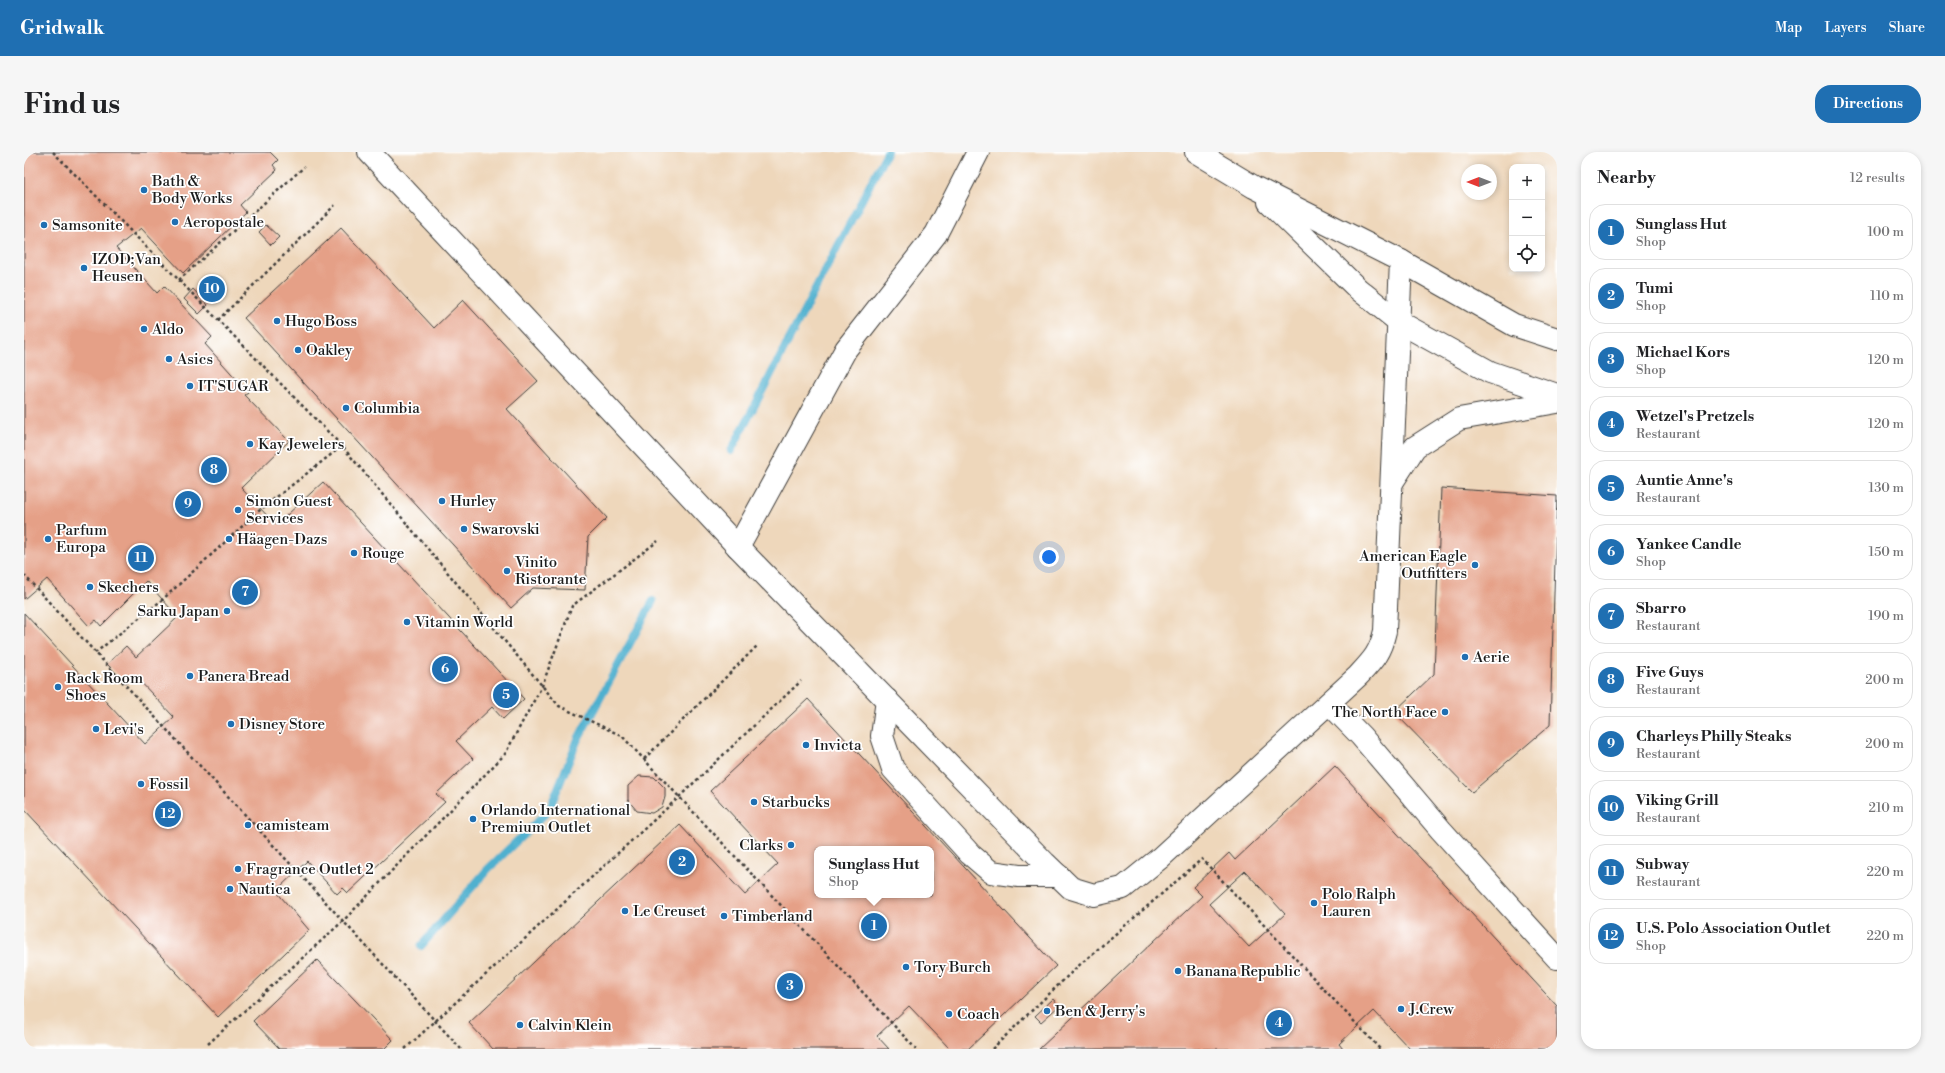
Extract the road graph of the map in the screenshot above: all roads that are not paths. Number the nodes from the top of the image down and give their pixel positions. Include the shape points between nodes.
1 (369, 152) edge
2 (978, 152) edge
3 (1196, 152) edge
4 (1254, 187) junction
5 (1401, 261) junction
6 (1399, 322) junction
7 (1557, 339) edge
8 (1557, 395) edge
9 (1557, 402) edge
10 (1392, 482) junction
11 (738, 547) junction
12 (887, 700) junction
13 (1329, 703) junction
14 (1059, 876) junction
15 (1557, 958) edge

1 - 11 lane
2 - 11 lane via 936,234 846,349
3 - 4 lane
4 - 5 lane
4 - 6 lane via 1358,290
5 - 6 lane
5 - 7 lane via 1514,325
6 - 8 lane via 1490,372
6 - 10 lane
9 - 10 lane via 1459,419 1415,447
10 - 13 lane via 1385,631 1382,647 1358,676
11 - 12 lane
12 - 14 lane
12 - 14 lane via 882,736 893,769 970,854 991,872 1019,876
13 - 14 lane via 1160,858 1123,888 1094,895 1071,888
13 - 15 lane

